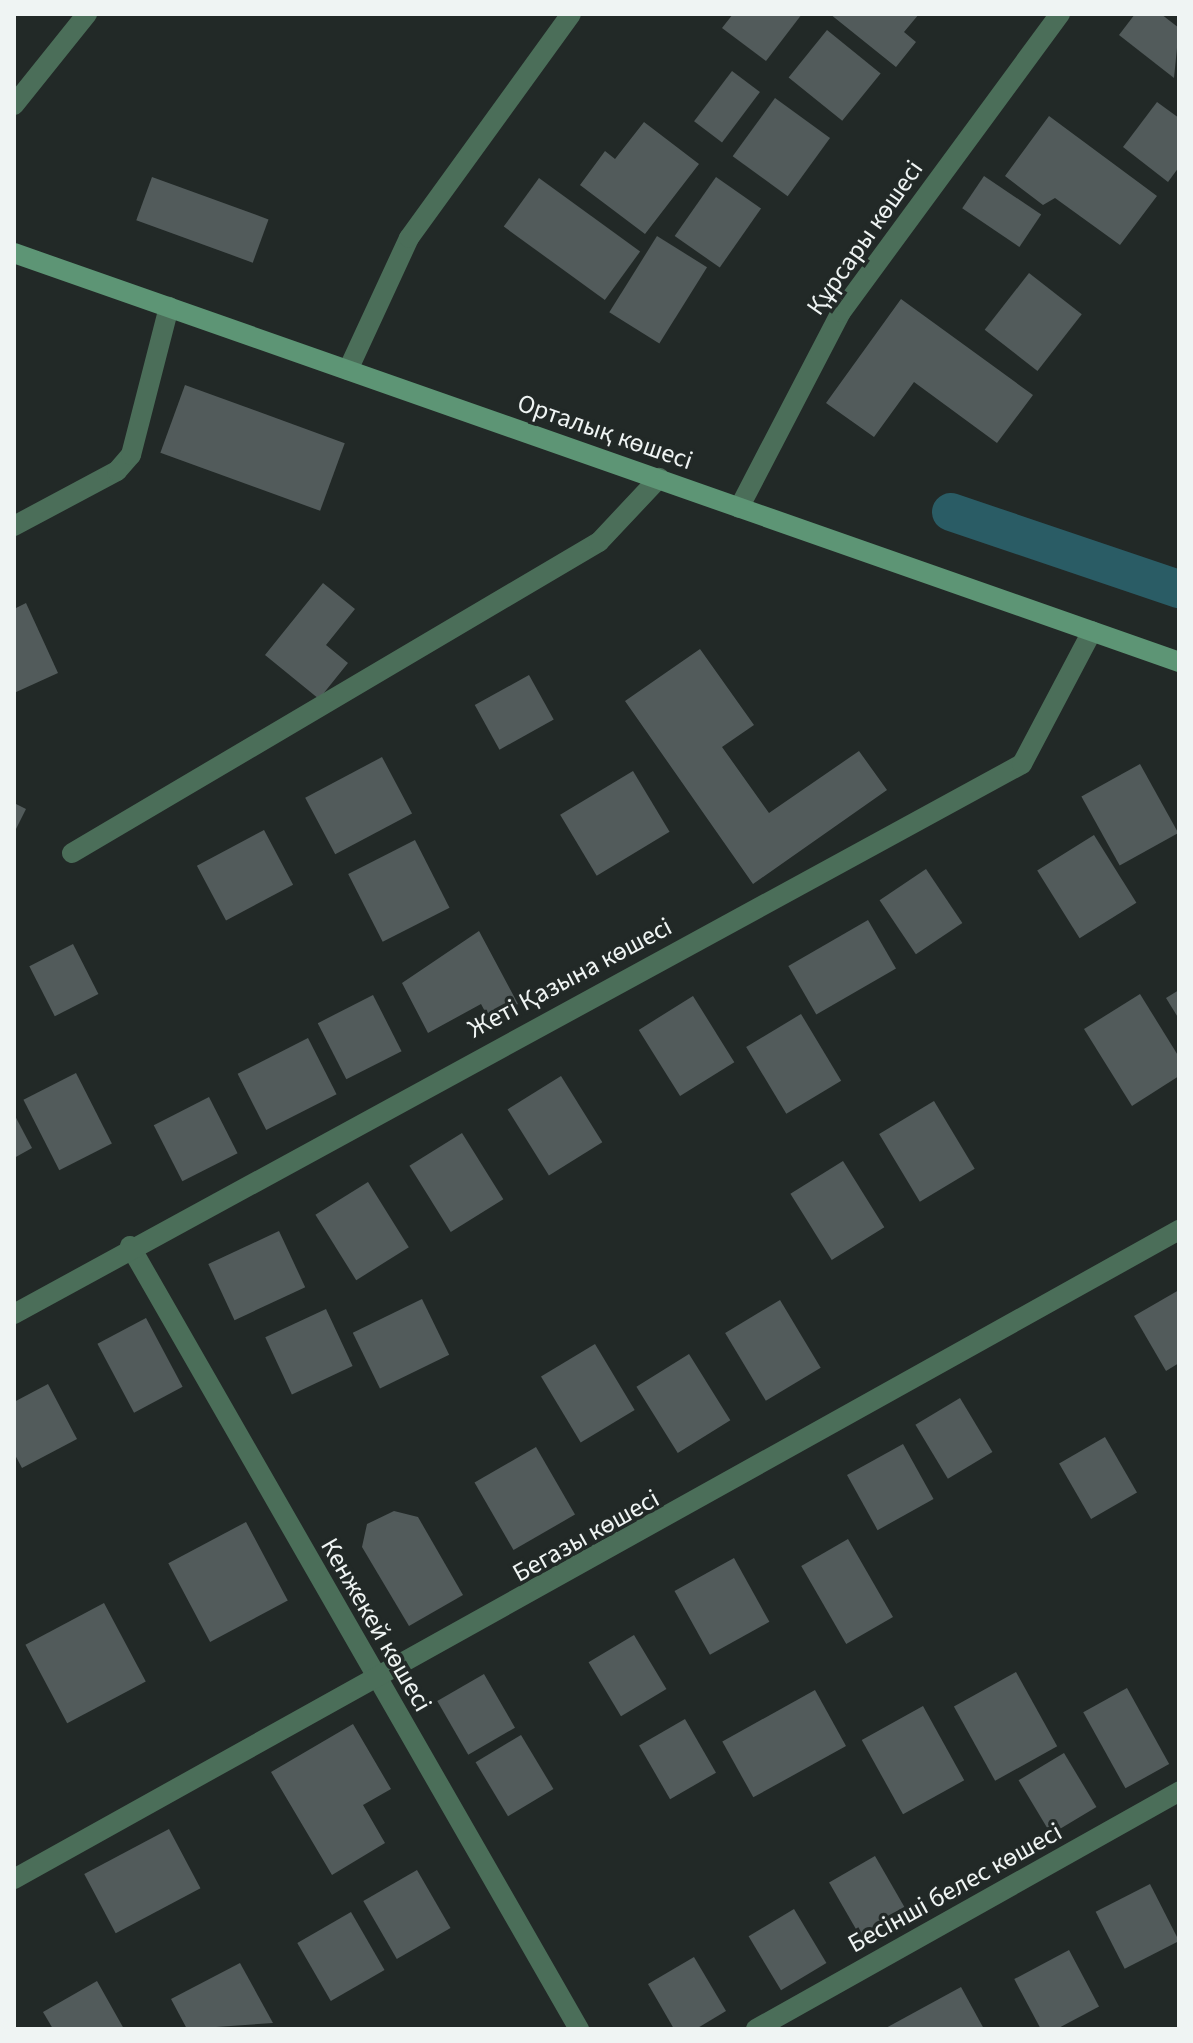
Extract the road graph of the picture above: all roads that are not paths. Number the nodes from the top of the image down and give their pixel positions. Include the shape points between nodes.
1 (87, 14) edge
2 (571, 14) edge
3 (1060, 14) edge
4 (14, 105) edge
5 (14, 253) edge
6 (169, 307) junction
7 (348, 370) junction
8 (659, 478) junction
9 (739, 508) junction
10 (14, 526) edge
11 (1092, 631) junction
12 (1179, 661) edge
13 (72, 853) dead end
14 (1179, 1230) edge
15 (130, 1246) junction
16 (14, 1314) edge
17 (378, 1682) junction
18 (1179, 1792) edge
19 (14, 1879) edge
20 (579, 2029) edge
21 (756, 2029) edge

1 - 4 street
2 - 7 street via 409,238
3 - 9 street, Құрсары көшесі via 841,312
5 - 6 main road, Орталық көшесі
6 - 7 main road, Орталық көшесі
6 - 10 street via 131,455 117,471
7 - 8 main road, Орталық көшесі
8 - 9 main road, Орталық көшесі
8 - 13 street via 599,542
9 - 11 main road, Орталық көшесі
11 - 12 main road, Орталық көшесі
11 - 15 street, Жеті Қазына көшесі via 1022,764
14 - 17 street, Бегазы көшесі
15 - 16 street, Жеті Қазына көшесі
15 - 17 street, Кенжекей көшесі
17 - 19 street, Бегазы көшесі
17 - 20 street, Кенжекей көшесі
18 - 21 street, Бесінші белес көшесі

